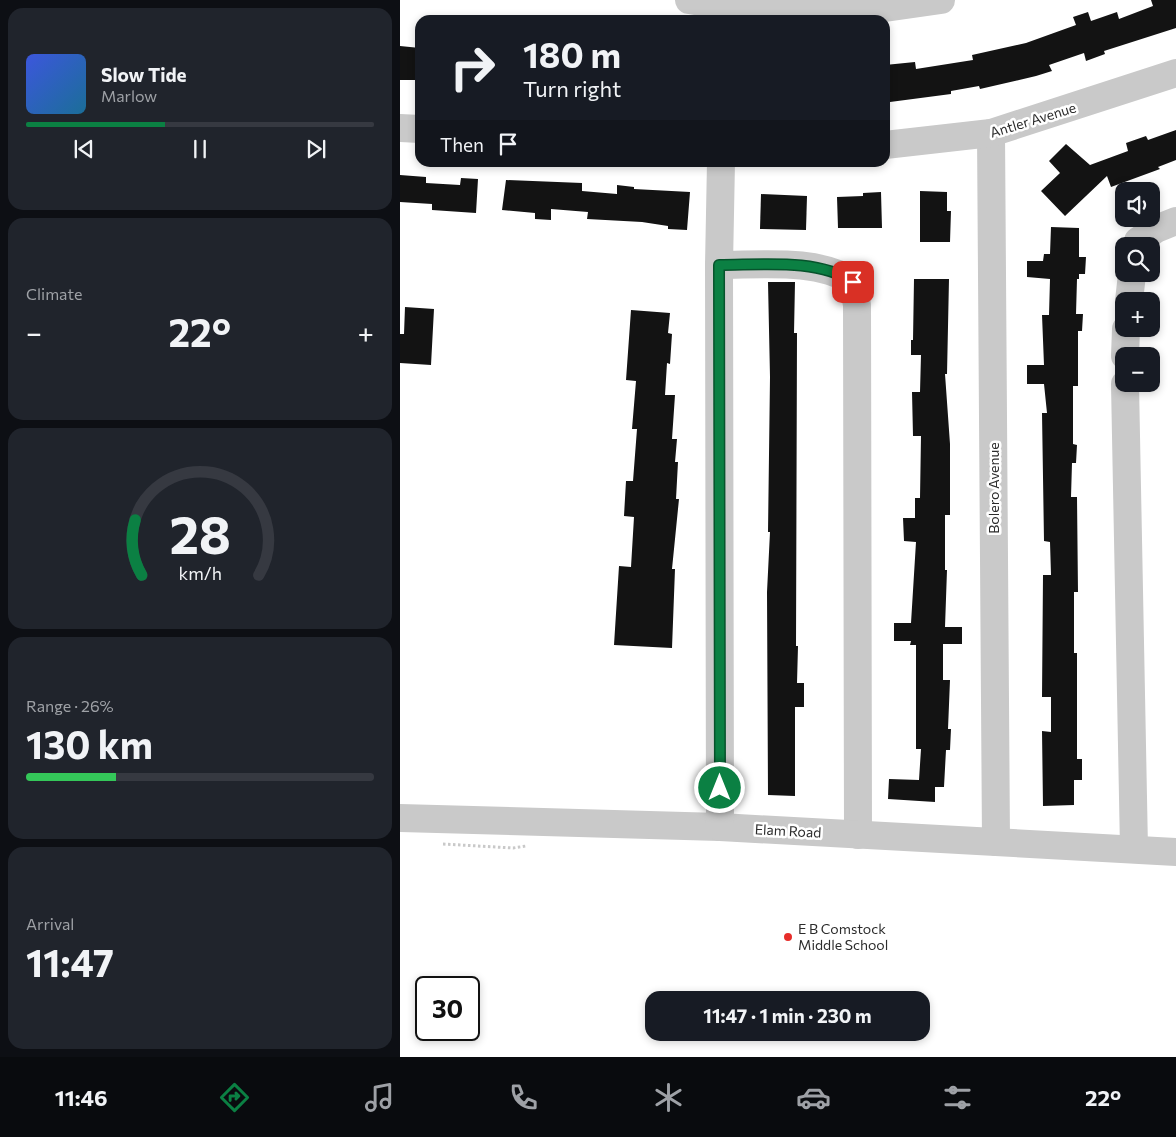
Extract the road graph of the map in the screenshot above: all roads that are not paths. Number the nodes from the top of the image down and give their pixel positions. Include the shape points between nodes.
1 (689, 0) edge
2 (941, 0) edge
3 (725, 9) edge
4 (1176, 73) edge
5 (400, 128) edge
6 (415, 129) edge
7 (991, 133) junction
8 (890, 144) edge
9 (721, 167) edge
10 (1176, 221) edge
11 (1144, 237) edge
12 (719, 265) junction
13 (1125, 392) edge
14 (400, 818) edge
15 (720, 827) junction
16 (858, 835) junction
17 (996, 842) junction
18 (1134, 850) junction
19 (1176, 852) edge

1 - 3 street
2 - 3 street via 864,11
4 - 7 street, Antler Avenue
5 - 6 street
7 - 8 street, Antler Avenue
7 - 17 street, Bolero Avenue
9 - 12 street
10 - 11 street via 1156,228
12 - 15 street
12 - 16 street via 812,266 841,274 853,282 857,315
13 - 18 street
14 - 15 street, Elam Road
15 - 16 street, Elam Road
16 - 17 street, Elam Road
17 - 18 street, Elam Road
18 - 19 street, Elam Road

